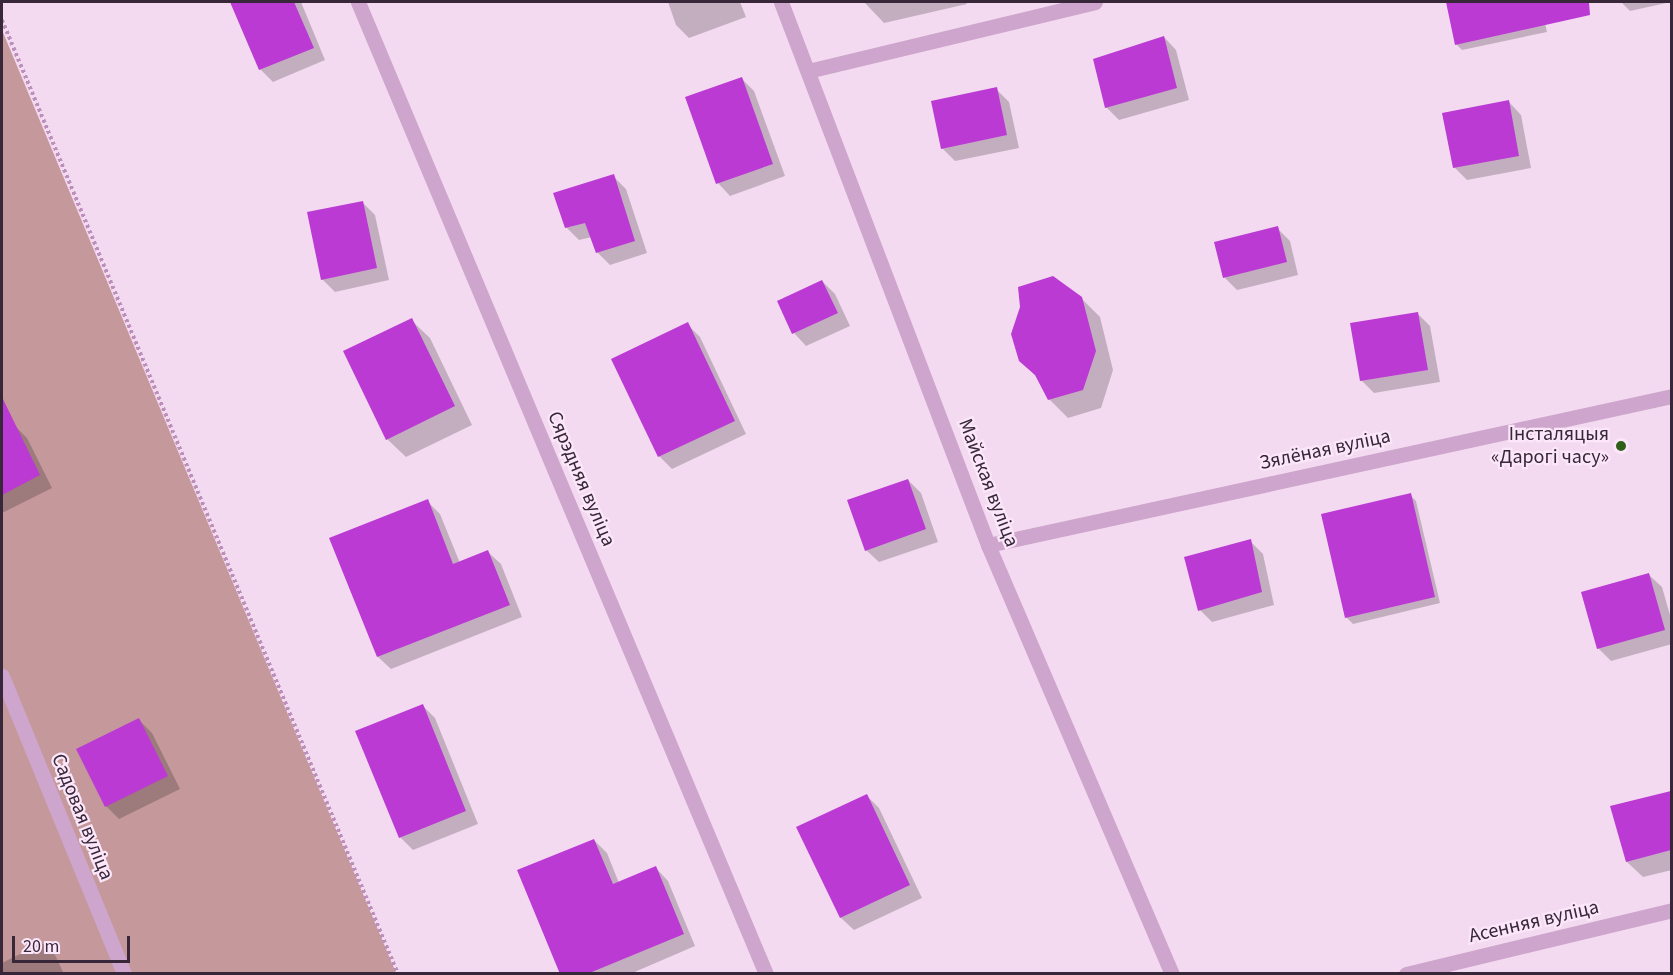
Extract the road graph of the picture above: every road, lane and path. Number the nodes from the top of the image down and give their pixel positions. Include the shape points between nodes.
1 (358, 2) edge
2 (781, 2) edge
3 (1095, 2) edge
4 (2, 20) edge
5 (808, 71) junction
6 (1671, 396) edge
7 (988, 545) junction
8 (2, 676) edge
9 (1671, 910) edge
10 (124, 974) edge
11 (398, 974) edge
12 (766, 974) edge
13 (1172, 974) edge
14 (1406, 974) edge

1 - 12 street, Сярэдняя вуліца
2 - 5 street, Майская вуліца
3 - 5 street
4 - 11 path
5 - 7 street, Майская вуліца
6 - 7 street, Зялёная вуліца
7 - 13 street, Майская вуліца
8 - 10 street, Садовая вуліца
9 - 14 street, Асенняя вуліца

